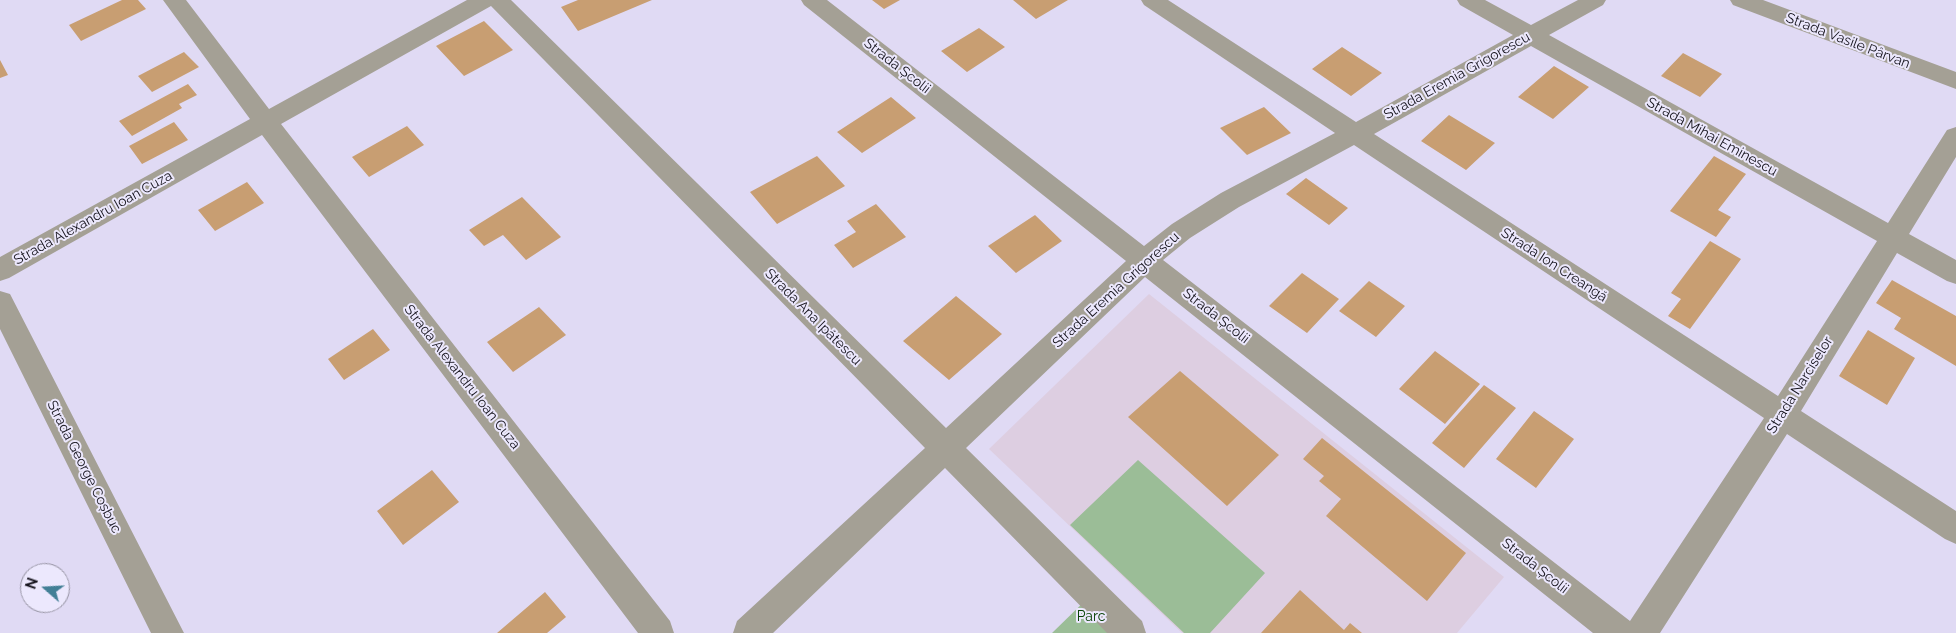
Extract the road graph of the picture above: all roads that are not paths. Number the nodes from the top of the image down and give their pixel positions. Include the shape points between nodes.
1 (174, 0) edge
2 (484, 0) edge
3 (498, 0) edge
4 (812, 0) edge
5 (1152, 0) edge
6 (1468, 0) edge
7 (1595, 0) edge
8 (1741, 0) edge
9 (1530, 36) junction
10 (1956, 81) edge
11 (265, 122) junction
12 (1354, 134) junction
13 (1956, 136) edge
14 (1892, 237) junction
15 (1145, 260) junction
16 (0, 270) edge
17 (1956, 273) edge
18 (0, 302) edge
19 (1783, 414) junction
20 (944, 449) junction
21 (1956, 529) edge
22 (168, 633) edge
23 (658, 633) edge
24 (749, 633) edge
25 (1130, 633) edge
26 (1619, 633) edge
27 (1641, 633) edge

1 - 11 street, Strada Alexandru Ioan Cuza
2 - 11 street, Strada Alexandru Ioan Cuza
3 - 20 street, Strada Ana Ipătescu
4 - 15 street, Strada Școlii
5 - 12 street, Strada Ion Creangă
6 - 9 street, Strada Mihai Eminescu
7 - 9 street, Strada Eremia Grigorescu
8 - 10 street, Strada Vasile Pârvan
9 - 12 street, Strada Eremia Grigorescu
9 - 14 street, Strada Mihai Eminescu
11 - 16 street, Strada Alexandru Ioan Cuza
11 - 23 street, Strada Alexandru Ioan Cuza
12 - 15 street, Strada Eremia Grigorescu via 1230,200 1181,230
12 - 19 street, Strada Ion Creangă
13 - 14 street, Strada Narciselor
14 - 17 street, Strada Mihai Eminescu
14 - 19 street, Strada Narciselor
15 - 20 street, Strada Eremia Grigorescu
15 - 26 street, Strada Școlii
18 - 22 street, Strada George Coșbuc
19 - 21 street, Strada Ion Creangă
19 - 27 street, Strada Narciselor
20 - 24 street, Strada Eremia Grigorescu
20 - 25 street, Strada Ana Ipătescu

